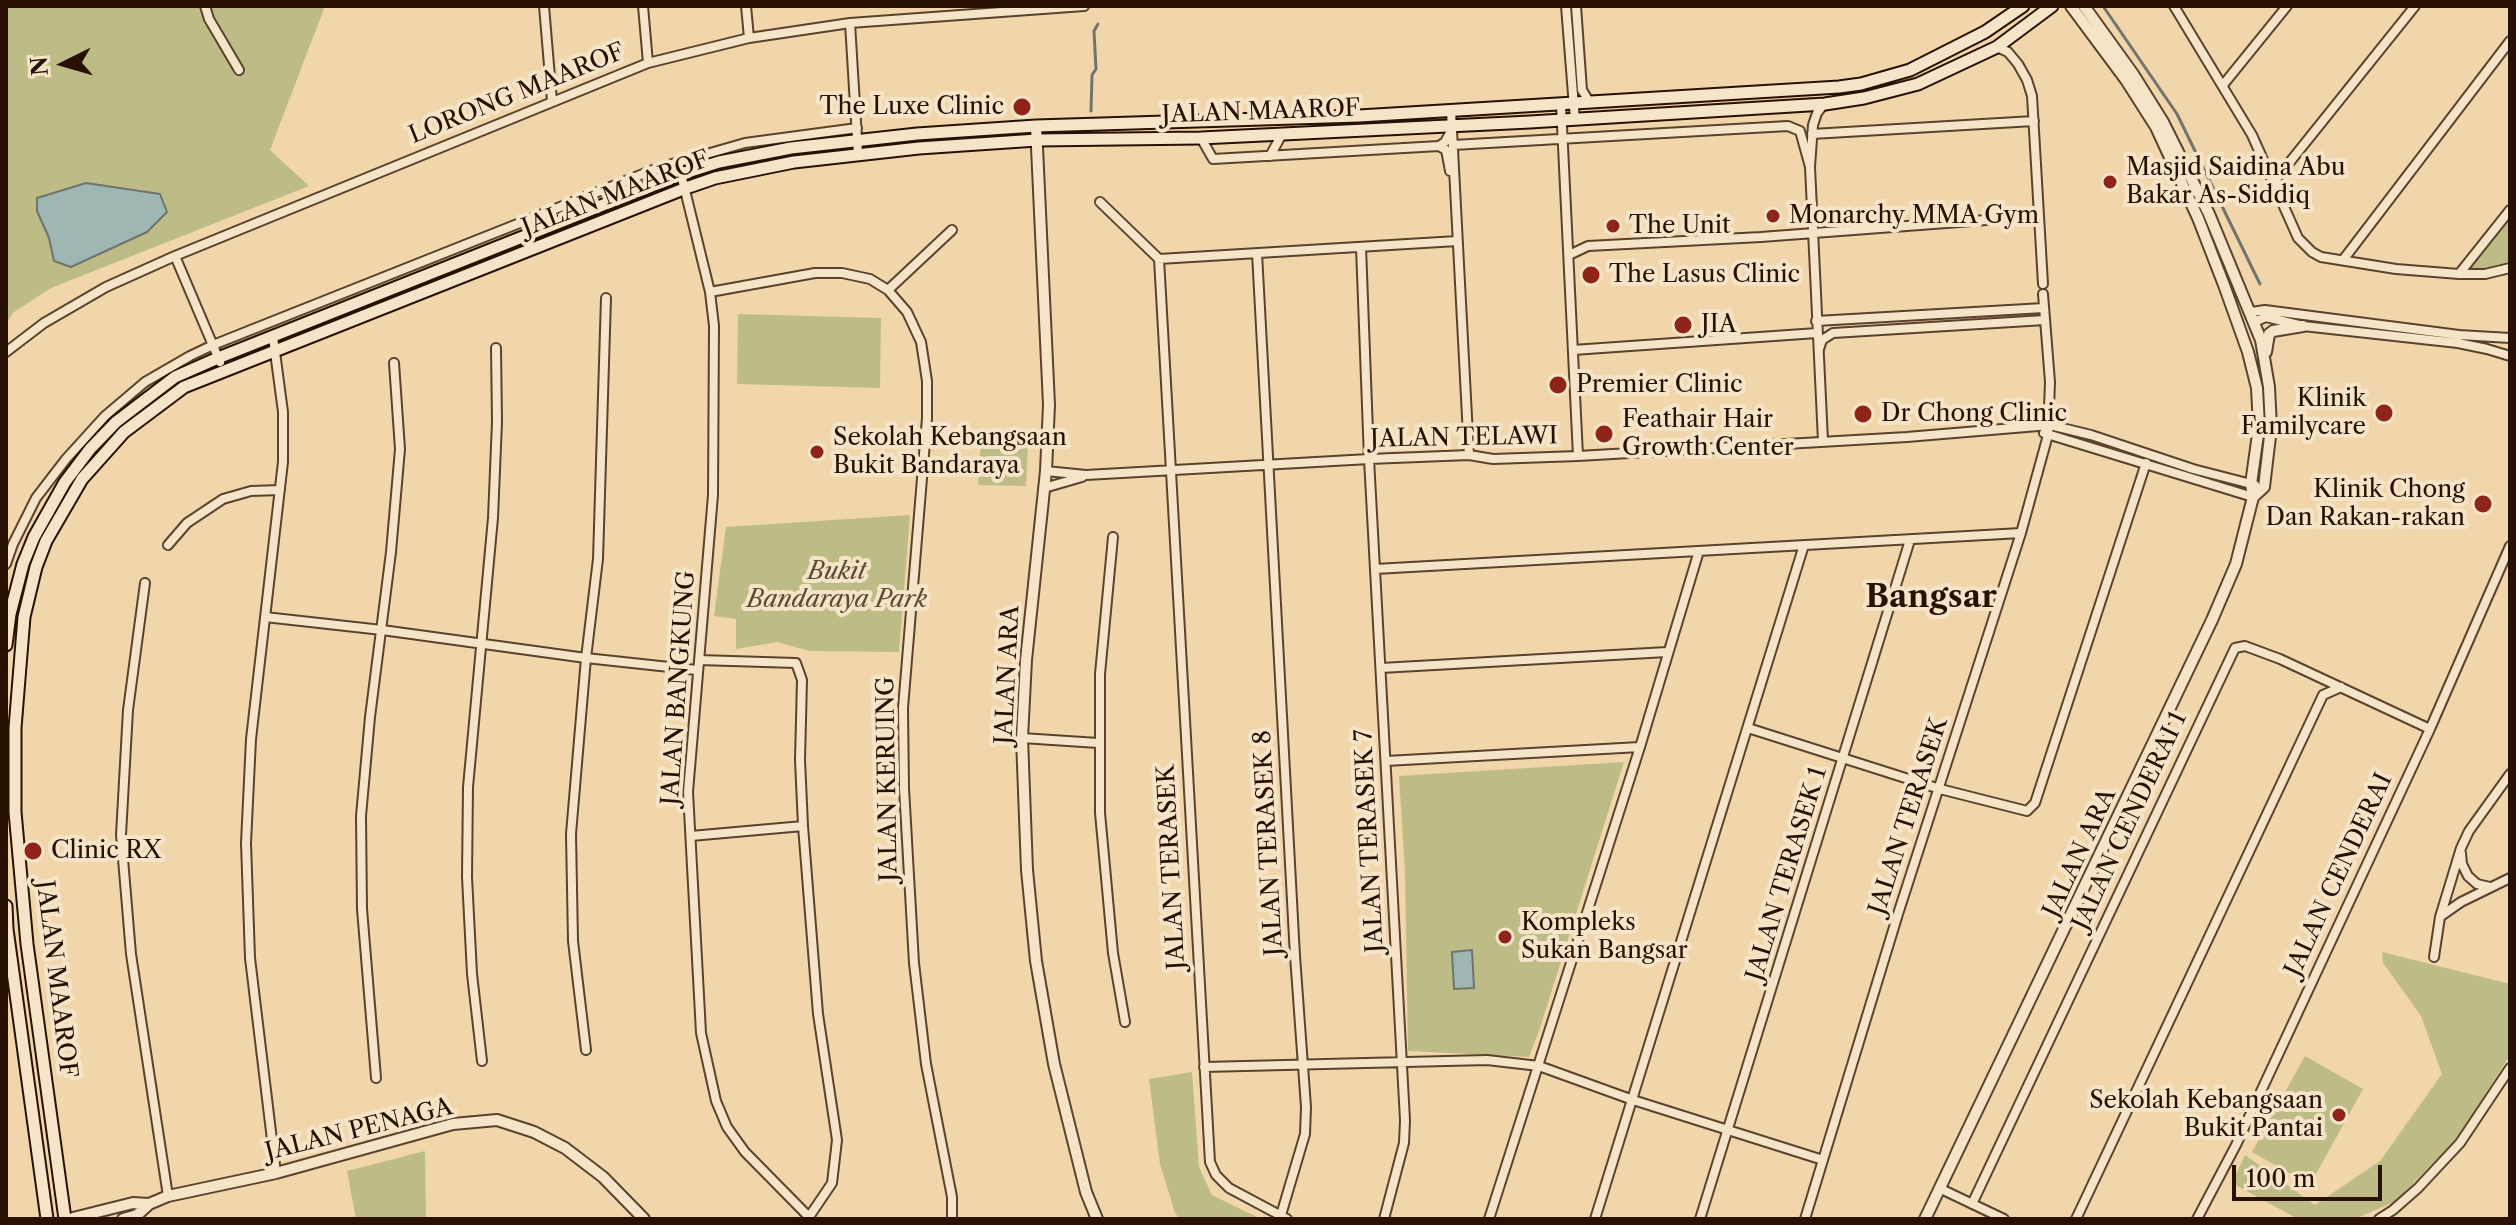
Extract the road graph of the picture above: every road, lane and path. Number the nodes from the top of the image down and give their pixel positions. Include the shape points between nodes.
1 (205, 6) edge
2 (544, 6) edge
3 (643, 6) edge
4 (746, 6) edge
5 (1084, 6) edge
6 (1566, 6) edge
7 (1576, 6) edge
8 (2023, 6) edge
9 (2052, 6) edge
10 (2071, 6) edge
11 (2084, 6) edge
12 (2174, 6) edge
13 (2287, 6) edge
14 (2415, 6) edge
15 (850, 23) junction
16 (749, 38) junction
17 (2510, 41) edge
18 (1997, 47) junction
19 (648, 63) junction
20 (239, 70) dead end
21 (2223, 85) junction
22 (552, 101) junction
23 (1591, 104) junction
24 (1825, 104) junction
25 (1561, 105) junction
26 (1574, 105) junction
27 (1781, 107) junction
28 (1451, 111) junction
29 (1562, 120) junction
30 (1575, 120) junction
31 (2034, 121) junction
32 (1036, 126) junction
33 (1452, 126) junction
34 (1788, 126) junction
35 (858, 134) junction
36 (1282, 134) junction
37 (1812, 134) junction
38 (1201, 138) junction
39 (1037, 140) junction
40 (1563, 140) junction
41 (1453, 145) junction
42 (1439, 146) junction
43 (858, 154) junction
44 (1270, 156) junction
45 (1810, 167) junction
46 (681, 174) junction
47 (1455, 183) junction
48 (2273, 183) junction
49 (686, 188) junction
50 (1100, 202) dead end
51 (2510, 210) edge
52 (2039, 216) junction
53 (952, 230) dead end
54 (1812, 232) junction
55 (1457, 241) junction
56 (1361, 247) junction
57 (1257, 253) junction
58 (1569, 255) junction
59 (175, 256) junction
60 (1159, 259) junction
61 (2343, 260) junction
62 (2510, 268) edge
63 (2459, 274) junction
64 (2224, 285) junction
65 (888, 290) junction
66 (710, 292) junction
67 (606, 298) dead end
68 (2044, 308) junction
69 (2252, 317) junction
70 (2045, 320) junction
71 (1816, 321) junction
72 (2303, 326) junction
73 (1817, 333) junction
74 (273, 337) junction
75 (2510, 338) edge
76 (213, 345) junction
77 (496, 348) dead end
78 (1573, 350) junction
79 (6, 352) edge
80 (276, 352) junction
81 (1818, 352) junction
82 (2510, 356) edge
83 (218, 358) junction
84 (2265, 362) junction
85 (394, 363) dead end
86 (224, 371) junction
87 (2049, 430) junction
88 (1823, 441) junction
89 (1469, 455) junction
90 (1578, 456) junction
91 (1369, 459) junction
92 (2146, 463) junction
93 (1268, 464) junction
94 (1046, 471) junction
95 (1171, 471) junction
96 (1086, 475) junction
97 (2251, 484) junction
98 (2264, 487) junction
99 (1044, 488) junction
100 (280, 490) junction
101 (2253, 497) junction
102 (2021, 533) junction
103 (1113, 537) dead end
104 (1910, 540) junction
105 (168, 545) dead end
106 (1804, 545) junction
107 (2510, 546) edge
108 (1699, 551) junction
109 (6, 564) edge
110 (1375, 569) junction
111 (145, 583) dead end
112 (265, 617) junction
113 (382, 630) junction
114 (6, 645) edge
115 (481, 645) junction
116 (1667, 652) junction
117 (586, 658) junction
118 (699, 660) junction
119 (1381, 668) junction
120 (697, 670) junction
121 (2341, 687) junction
122 (1748, 728) junction
123 (2430, 729) junction
124 (1022, 738) junction
125 (1098, 743) junction
126 (1640, 747) junction
127 (1843, 758) junction
128 (1386, 761) junction
129 (2510, 774) edge
130 (1940, 789) junction
131 (803, 826) junction
132 (691, 836) junction
133 (2461, 848) junction
134 (2510, 878) edge
135 (2490, 887) junction
136 (6, 906) edge
137 (2440, 917) junction
138 (2434, 957) dead end
139 (11, 986) edge
140 (1125, 1022) dead end
141 (586, 1050) dead end
142 (482, 1061) dead end
143 (1403, 1062) junction
144 (1302, 1064) junction
145 (1539, 1066) junction
146 (1204, 1067) junction
147 (2510, 1068) edge
148 (376, 1078) dead end
149 (1633, 1100) junction
150 (1729, 1130) junction
151 (1823, 1160) junction
152 (276, 1173) junction
153 (1941, 1189) junction
154 (168, 1196) junction
155 (149, 1204) junction
156 (1972, 1204) junction
157 (1284, 1217) edge
158 (810, 1218) edge
159 (47, 1219) edge
160 (67, 1219) edge
161 (123, 1219) edge
162 (644, 1219) edge
163 (952, 1219) edge
164 (1097, 1219) edge
165 (1384, 1219) edge
166 (1489, 1219) edge
167 (1595, 1219) edge
168 (1700, 1219) edge
169 (1805, 1219) edge
170 (1925, 1219) edge
171 (2004, 1219) edge
172 (2076, 1219) edge
173 (2197, 1219) edge
174 (2379, 1219) edge

1 - 20 street
2 - 22 street
3 - 19 street
4 - 16 street
5 - 15 street, LORONG MAAROF
6 - 26 street
7 - 23 street via 1582,90
8 - 23 main road, JALAN MAAROF via 1936,58 1861,84
9 - 18 main road, JALAN MAAROF
10 - 64 street, JALAN ARA via 2156,127
11 - 69 street via 2163,122
12 - 21 street
13 - 21 street
14 - 48 street
15 - 16 street, LORONG MAAROF
15 - 35 street
16 - 19 street, LORONG MAAROF
17 - 61 street
18 - 24 main road, JALAN MAAROF via 1918,84
18 - 31 street, JALAN TERASEK via 2008,52 2027,80
19 - 22 street, LORONG MAAROF
21 - 48 street
22 - 59 street, LORONG MAAROF
23 - 26 main road, JALAN MAAROF
24 - 27 main road, JALAN MAAROF
24 - 37 street
25 - 26 main road, JALAN MAAROF
25 - 28 main road, JALAN MAAROF
25 - 29 street
26 - 30 street
27 - 30 main road, JALAN MAAROF
27 - 34 street via 1790,117
28 - 32 main road, JALAN MAAROF
28 - 33 street
29 - 30 main road, JALAN MAAROF
29 - 33 main road, JALAN MAAROF
29 - 40 street
31 - 37 street
31 - 52 street, JALAN TERASEK
32 - 35 main road, JALAN MAAROF
32 - 39 street, JALAN ARA
33 - 36 main road, JALAN MAAROF
33 - 41 street
33 - 42 street
34 - 40 street
34 - 45 street via 1800,131
35 - 43 street
35 - 46 main road, JALAN MAAROF
35 - 76 street, JALAN MAAROF via 745,143 658,168
36 - 38 main road, JALAN MAAROF
36 - 44 street
37 - 45 street
38 - 39 main road, JALAN MAAROF
38 - 44 street via 1213,159
39 - 43 main road, JALAN MAAROF
39 - 94 street, JALAN ARA via 1049,367
40 - 41 street
40 - 58 street
41 - 47 street
42 - 44 street
42 - 47 street via 1446,150
43 - 49 main road, JALAN MAAROF via 794,162
45 - 54 street
46 - 49 street, JALAN BANGKUNG
46 - 74 main road, JALAN MAAROF
47 - 55 street
48 - 61 street via 2304,246 2321,257
49 - 66 street, JALAN BANGKUNG
49 - 80 main road, JALAN MAAROF
50 - 60 street
51 - 63 street
52 - 54 street
52 - 68 street, JALAN TERASEK
53 - 65 street
54 - 58 street via 1588,246
54 - 71 street
55 - 56 street
55 - 89 street
56 - 57 street
56 - 91 street, JALAN TERASEK 7
57 - 60 street
57 - 93 street, JALAN TERASEK 8
58 - 78 street
59 - 76 street
59 - 79 street, LORONG MAAROF via 106,287
60 - 95 street, JALAN TERASEK
61 - 63 street
62 - 63 street
64 - 69 street
64 - 97 street, JALAN ARA via 2257,388 2259,427
65 - 66 street via 870,279 815,273
65 - 163 street, JALAN KERUING via 907,312 921,342 927,381 903,708 904,788 914,963
66 - 118 street, JALAN BANGKUNG via 713,495
67 - 117 street via 598,559
68 - 70 street, JALAN TERASEK
68 - 71 street
69 - 72 street
69 - 75 street via 2265,310
69 - 84 street
70 - 81 street via 1833,333 1822,340
70 - 87 street, JALAN TERASEK
71 - 73 street
72 - 82 street via 2458,343
72 - 84 street via 2269,334
73 - 78 street
73 - 81 street
74 - 80 street
74 - 83 main road, JALAN MAAROF
76 - 83 street
76 - 109 street, JALAN MAAROF via 145,382 105,416 36,498
77 - 115 street via 493,518
78 - 90 street
80 - 86 main road, JALAN MAAROF
80 - 100 street via 283,412
81 - 88 street
83 - 86 street
83 - 114 main road, JALAN MAAROF via 175,377 144,399 107,431 65,482 23,564
84 - 98 street via 2271,428
85 - 113 street via 400,449
86 - 160 main road, JALAN MAAROF via 184,387 100,456 46,541 24,617 15,812 27,944
87 - 88 street, JALAN TELAWI
87 - 92 street, JALAN TELAWI
87 - 97 street, JALAN TELAWI via 2091,435
87 - 102 street, JALAN TERASEK
88 - 90 street, JALAN TELAWI
89 - 90 street, JALAN TELAWI
89 - 91 street, JALAN TELAWI
91 - 93 street, JALAN TELAWI
91 - 110 street, JALAN TERASEK 7
92 - 101 street, JALAN TELAWI
92 - 130 street via 2035,803 2027,811
93 - 95 street, JALAN TELAWI
93 - 144 street, JALAN TERASEK 8
94 - 96 street, JALAN TELAWI
94 - 99 street, JALAN ARA
95 - 96 street, JALAN TELAWI
95 - 146 street, JALAN TERASEK
96 - 99 street, JALAN TELAWI
97 - 98 street, JALAN TELAWI
97 - 101 street, JALAN ARA
98 - 101 street
99 - 124 street, JALAN ARA
100 - 105 street via 223,499 198,514
100 - 112 street
101 - 153 street, JALAN ARA via 2236,564 2212,620
102 - 104 street
102 - 130 street, JALAN TERASEK
103 - 125 street
104 - 106 street
104 - 127 street, JALAN TERASEK 1
106 - 108 street
106 - 122 street
107 - 123 street, JALAN CENDERAI
108 - 110 street
108 - 116 street
110 - 119 street, JALAN TERASEK 7
111 - 154 street via 128,710 121,835 131,954
112 - 113 street
112 - 152 street via 246,843 250,958
113 - 115 street
113 - 148 street via 361,816 362,909
115 - 117 street
115 - 142 street via 468,787 467,877
116 - 119 street
116 - 126 street
117 - 120 street
117 - 141 street via 571,834 573,941
118 - 120 street, JALAN BANGKUNG
118 - 131 street via 796,663 802,680
119 - 128 street, JALAN TERASEK 7
120 - 132 street, JALAN BANGKUNG via 688,792
121 - 123 street, JALAN CENDERAI 1
121 - 156 street, JALAN CENDERAI 1 via 2245,646 2235,648
121 - 172 street via 2323,695
122 - 127 street
122 - 149 street
123 - 173 street, JALAN CENDERAI
124 - 125 street
124 - 164 street, JALAN ARA via 1036,961 1063,1105
125 - 140 street via 1105,883
126 - 128 street
126 - 145 street
127 - 130 street
127 - 150 street, JALAN TERASEK 1
128 - 143 street, JALAN TERASEK 7
129 - 133 street
130 - 151 street, JALAN TERASEK
131 - 132 street
131 - 158 street via 818,1014 837,1140 832,1183
132 - 158 street, JALAN BANGKUNG via 701,1033 716,1101 745,1152
133 - 135 street via 2468,876
133 - 137 street
134 - 135 street
135 - 137 street
136 - 139 main road, JALAN MAAROF
137 - 138 street
139 - 159 main road, JALAN MAAROF
143 - 144 street
143 - 145 street via 1487,1060
143 - 165 street, JALAN TERASEK 7 via 1404,1143
144 - 146 street
144 - 157 street, JALAN TERASEK 8 via 1305,1134
145 - 149 street
145 - 166 street
146 - 157 street, JALAN TERASEK via 1210,1162 1216,1175 1229,1188
147 - 174 street via 2460,1143 2418,1188
149 - 150 street
149 - 167 street
150 - 151 street
150 - 168 street, JALAN TERASEK 1
151 - 169 street, JALAN TERASEK
152 - 154 street, JALAN PENAGA
152 - 162 street, JALAN PENAGA via 453,1124 497,1120 565,1148
153 - 156 street
153 - 170 street, JALAN ARA
154 - 155 street, JALAN PENAGA
155 - 160 street, JALAN PENAGA
155 - 161 street, JALAN PENAGA
156 - 171 street

